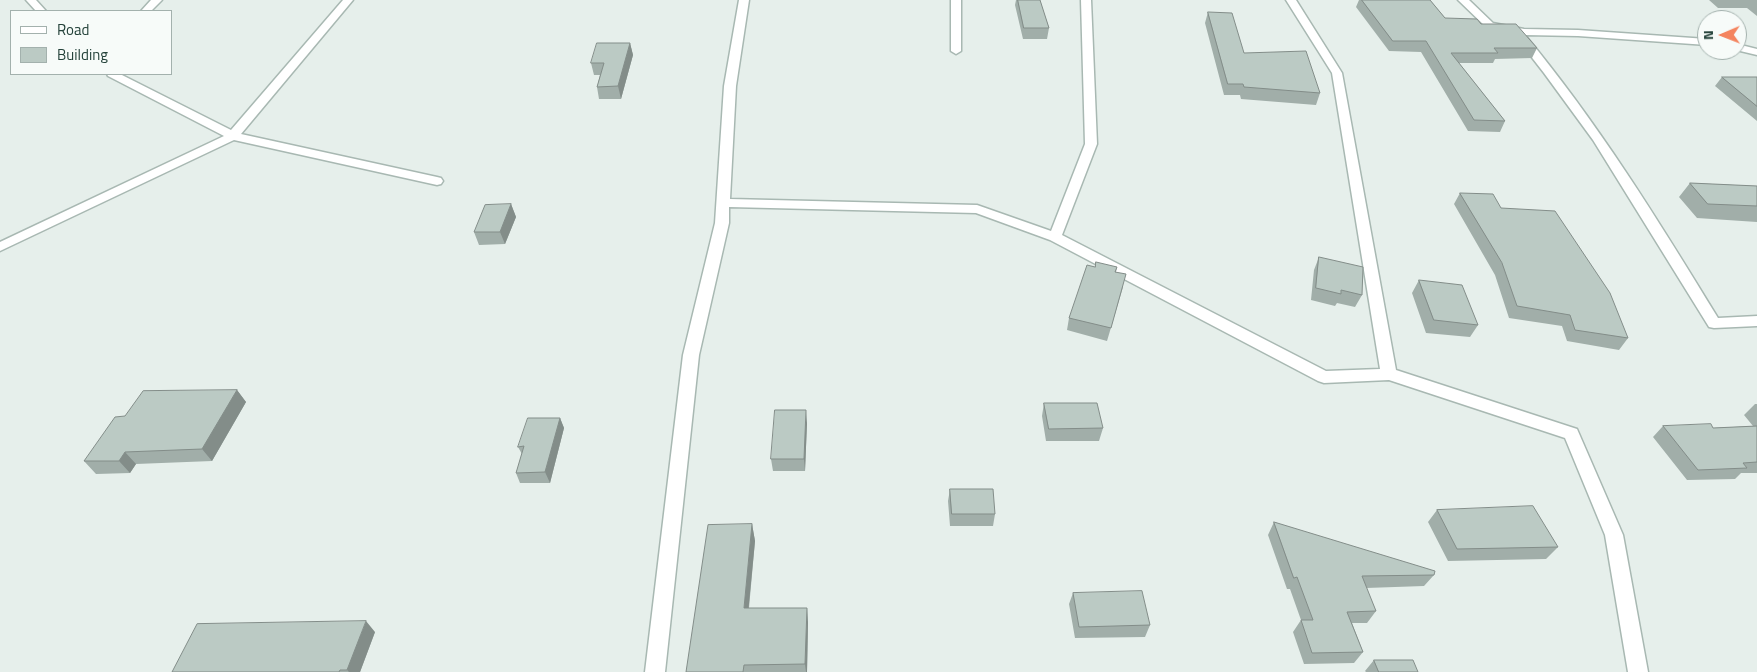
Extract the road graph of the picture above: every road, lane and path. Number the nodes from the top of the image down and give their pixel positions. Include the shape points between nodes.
1 (31, 0) edge
2 (157, 0) edge
3 (348, 0) edge
4 (744, 0) edge
5 (956, 0) edge
6 (1086, 0) edge
7 (1291, 0) edge
8 (1463, 0) edge
9 (40, 10) edge
10 (147, 10) edge
11 (1515, 31) junction
12 (1697, 41) edge
13 (956, 51) dead end
14 (114, 75) edge
15 (233, 136) junction
16 (436, 181) dead end
17 (723, 203) junction
18 (1055, 237) junction
19 (0, 247) edge
20 (1757, 321) edge
21 (1389, 374) junction
22 (655, 672) edge
23 (1638, 672) edge

1 - 9 street
2 - 10 street
3 - 15 street
4 - 17 street via 730,86
5 - 13 street
6 - 18 street via 1091,144
7 - 21 street via 1337,73
8 - 11 street via 1490,25
11 - 12 street
11 - 20 street via 1556,77 1630,188 1714,324
14 - 15 street
15 - 16 street
15 - 19 street
17 - 18 street via 977,209
17 - 22 street via 722,223 691,355
18 - 21 street via 1324,376
21 - 23 street via 1571,434 1614,535

